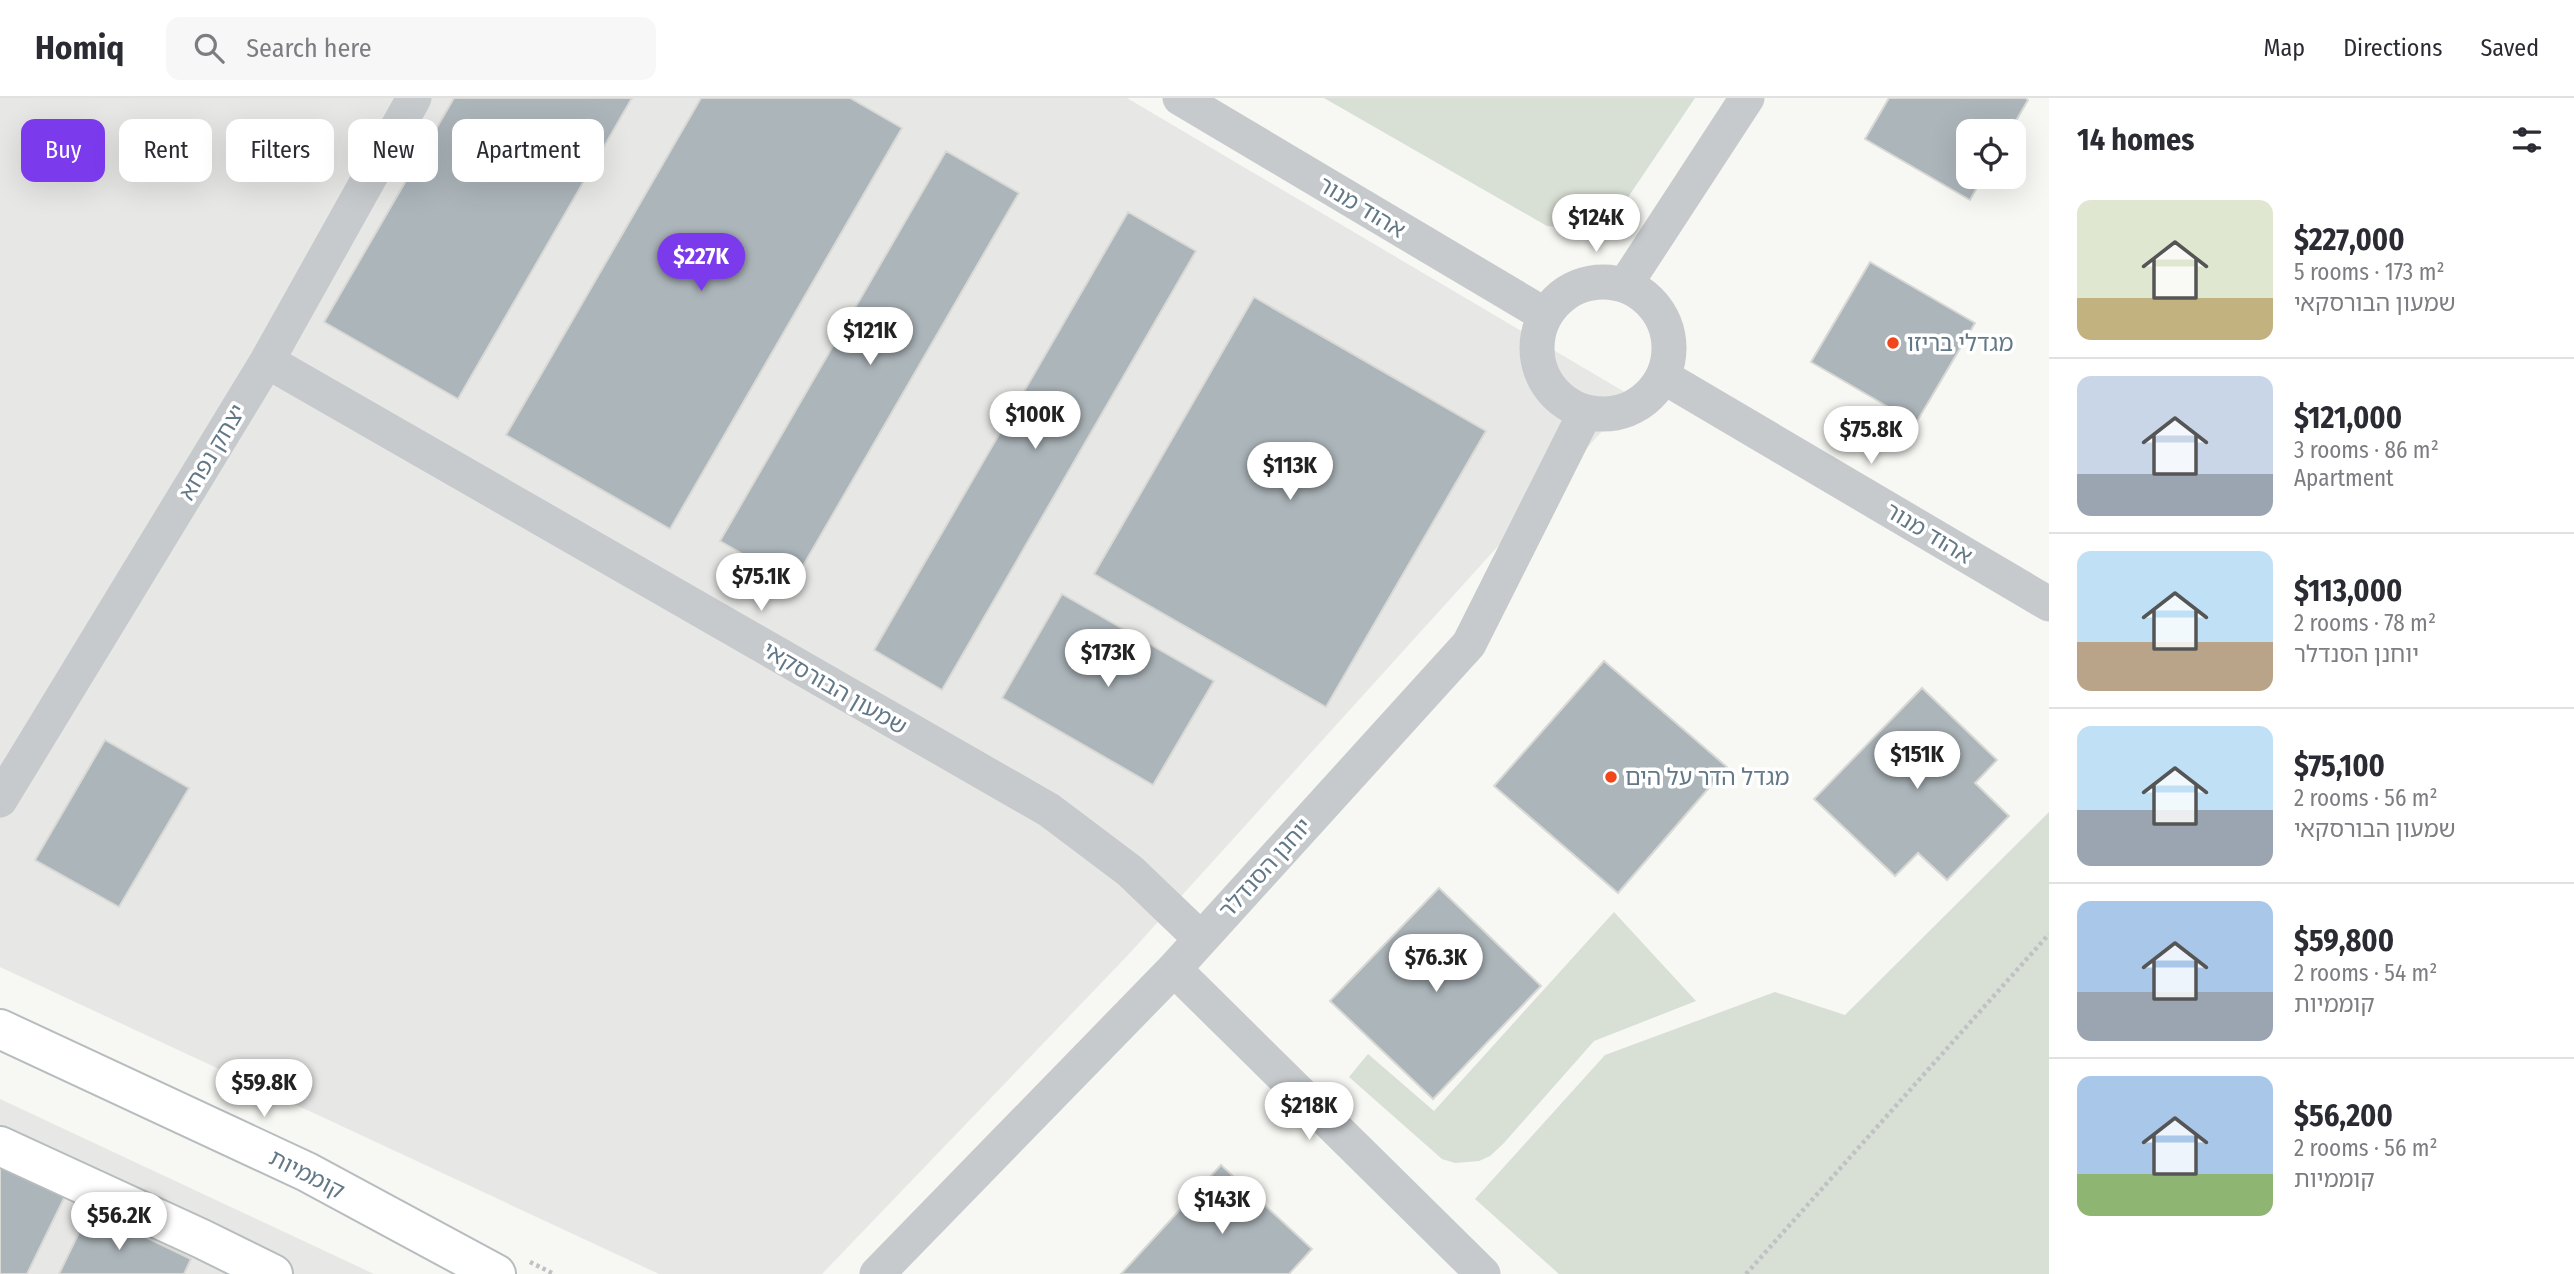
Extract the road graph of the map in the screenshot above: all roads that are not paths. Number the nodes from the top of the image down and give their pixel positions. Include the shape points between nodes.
1 (414, 98) edge
2 (1180, 98) edge
3 (1747, 98) edge
4 (1625, 285) junction
5 (1545, 315) junction
6 (267, 361) junction
7 (1664, 377) junction
8 (1585, 413) junction
9 (2049, 604) edge
10 (0, 800) edge
11 (1201, 939) junction
12 (1174, 969) junction
13 (0, 1029) edge
14 (0, 1146) edge
15 (1462, 1267) edge
16 (273, 1274) edge
17 (496, 1274) edge
18 (877, 1274) edge

1 - 6 street, יצחק נפחא
2 - 5 street, אהוד מנור
3 - 4 street
4 - 5 street via 1602,281 1579,286 1559,298
4 - 7 street via 1645,296 1662,316 1670,338
5 - 8 street via 1537,337 1537,360 1545,382 1564,403
6 - 10 street, יצחק נפחא
6 - 11 street, שמעון הבורסקאי via 1049,810 1130,871
7 - 8 street via 1650,396 1631,409 1609,415
7 - 9 street, אהוד מנור
8 - 11 street, יוחנן הסנדלר via 1469,643
11 - 12 street, יוחנן הסנדלר
12 - 15 street
12 - 18 street, יוחנן הסנדלר
13 - 17 main road, קוממיות via 307,1172
14 - 16 main road

